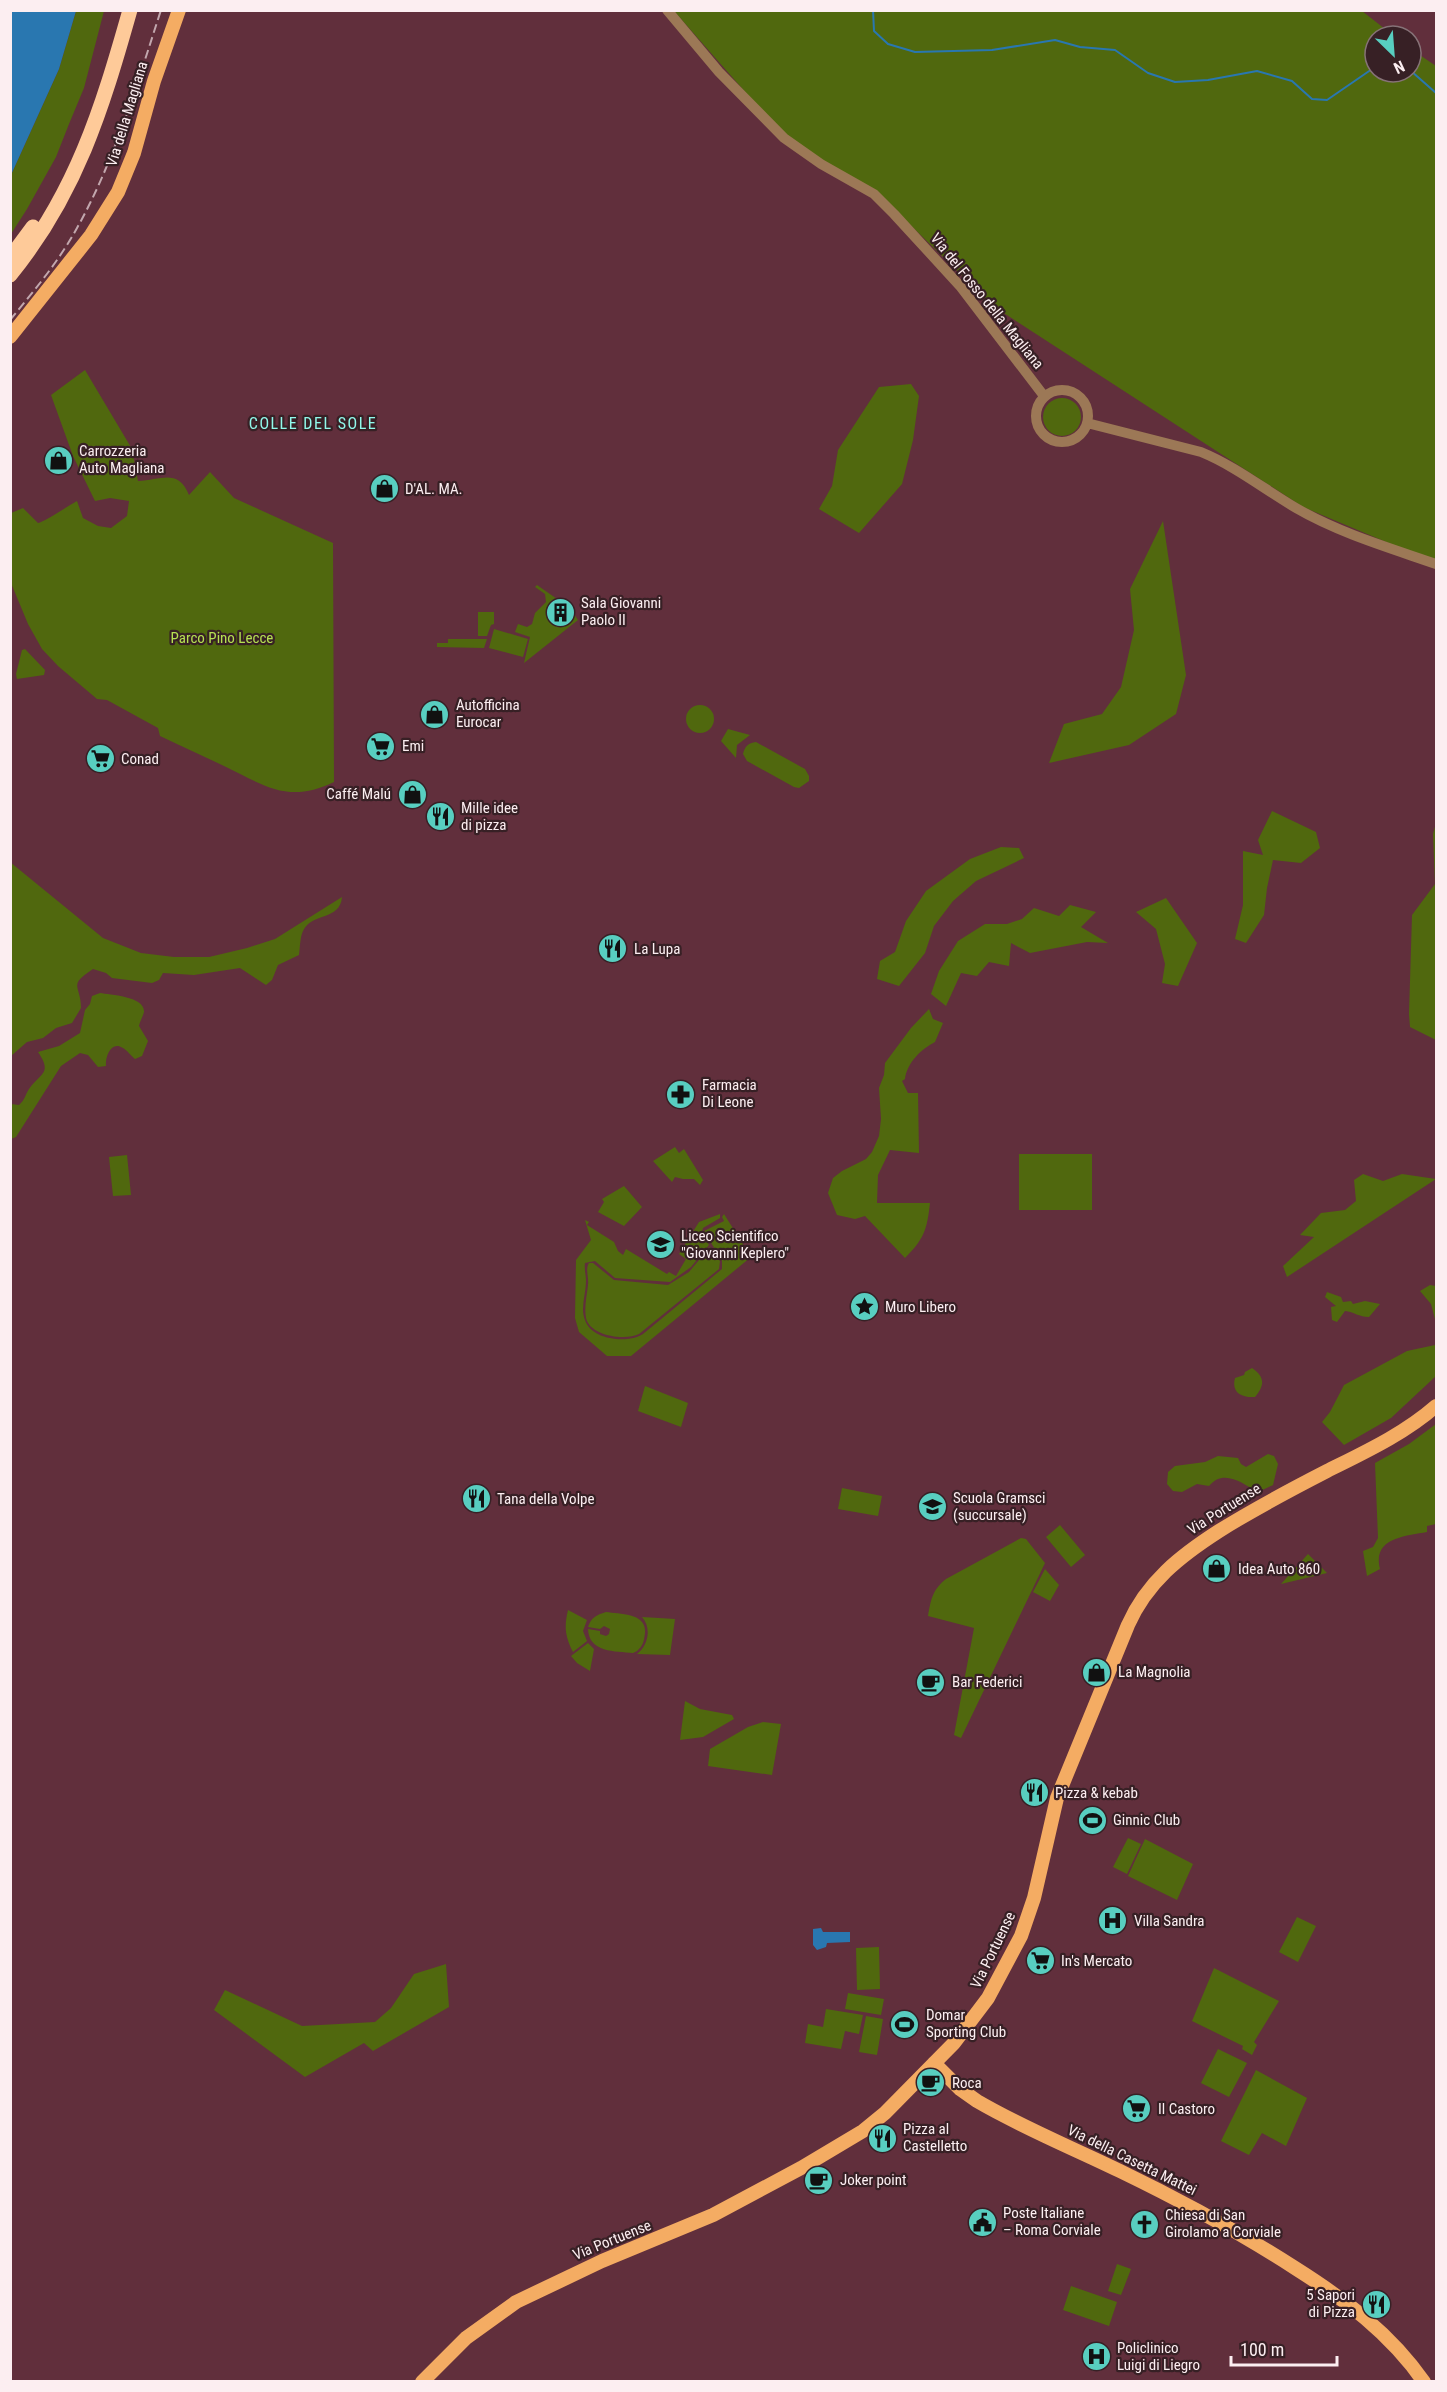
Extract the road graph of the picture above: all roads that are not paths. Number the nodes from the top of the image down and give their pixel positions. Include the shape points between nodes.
1 (119, 10) edge
2 (130, 10) edge
3 (179, 10) edge
4 (667, 10) edge
5 (10, 258) edge
6 (10, 275) edge
7 (10, 338) edge
8 (1044, 396) junction
9 (1088, 423) junction
10 (1437, 564) edge
11 (1435, 1408) edge
12 (934, 2063) junction
13 (422, 2382) edge
14 (1424, 2382) edge

1 - 5 highway via 95,97 75,149 51,198
2 - 6 highway via 106,93 80,162 44,228
3 - 7 main road, Via della Magliana via 137,146 118,192 91,235
4 - 8 street, Via del Fosso della Magliana via 719,72 784,138 874,194 894,214 960,286
8 - 9 street via 1060,390 1075,394 1086,405
8 - 9 street via 1037,407 1036,421 1052,441 1077,438
9 - 10 street via 1216,458 1297,509
11 - 12 main road, Via Portuense via 1374,1449 1230,1524 1176,1561 1146,1592 1125,1630 1057,1798 1034,1899 1018,1942 977,2015
12 - 13 main road, Via Portuense via 857,2135 705,2219 516,2302 466,2338
12 - 14 main road, Via della Casetta Mattei via 977,2102 1182,2202 1320,2284 1373,2325

